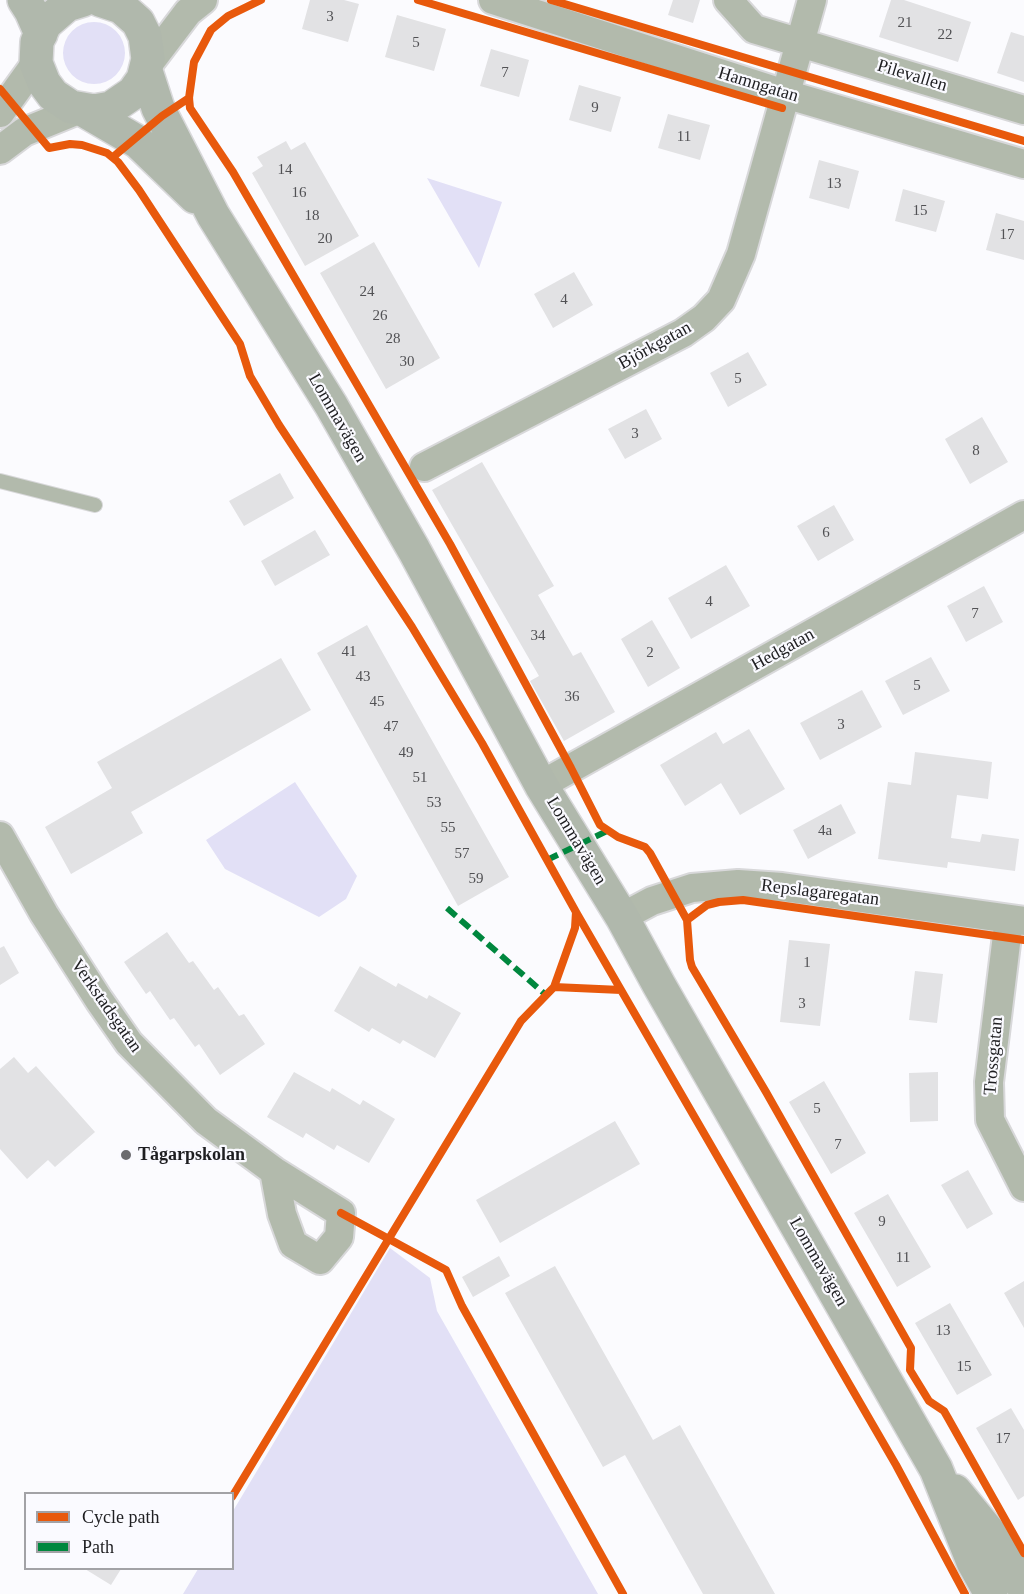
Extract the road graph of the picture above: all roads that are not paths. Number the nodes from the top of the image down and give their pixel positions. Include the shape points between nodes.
1 (24, 0) edge
2 (203, 0) edge
3 (493, 0) edge
4 (728, 0) edge
5 (812, 0) edge
6 (109, 1) edge
7 (800, 42) junction
8 (38, 48) junction
9 (147, 69) junction
10 (785, 94) junction
11 (82, 110) junction
12 (1024, 110) edge
13 (0, 113) edge
14 (0, 150) edge
15 (1024, 164) edge
16 (213, 214) junction
17 (424, 467) dead end
18 (0, 481) edge
19 (95, 505) dead end
20 (1024, 515) edge
21 (542, 785) junction
22 (0, 836) edge
23 (622, 917) junction
24 (1017, 920) edge
25 (274, 1171) dead end
26 (1024, 1187) edge
27 (936, 1469) junction
28 (1024, 1588) edge
29 (991, 1594) edge

1 - 8 street, Lommavägen via 31,11
2 - 9 street via 188,12
3 - 10 street, Hamngatan
4 - 7 street, Pilevallen via 754,29
5 - 7 street
6 - 8 street, Lommavägen via 67,5 59,10 45,24
6 - 9 street, Lommavägen via 138,22 148,51
7 - 10 street
7 - 12 street, Pilevallen
8 - 11 street, Lommavägen via 40,77 64,104
8 - 13 street
9 - 11 street via 133,93 119,104 102,111
9 - 16 street, Lommavägen via 158,108
10 - 15 street, Hamngatan
10 - 17 street, Björkgatan via 741,254 721,300 704,318 683,333
11 - 14 street via 24,132
11 - 16 street, Lommavägen via 138,142
16 - 21 street, Lommavägen via 331,405
18 - 19 lane
20 - 21 street, Hedgatan
21 - 23 street, Lommavägen
22 - 25 street, Verkstadsgatan via 44,914 129,1043 206,1121
23 - 24 street, Repslagaregatan via 652,901 692,888 738,884
23 - 27 street, Lommavägen
24 - 26 street, Trossgatan via 989,1082 990,1120
27 - 28 street, Lommavägen via 993,1537
27 - 29 street, Lommavägen via 973,1562

